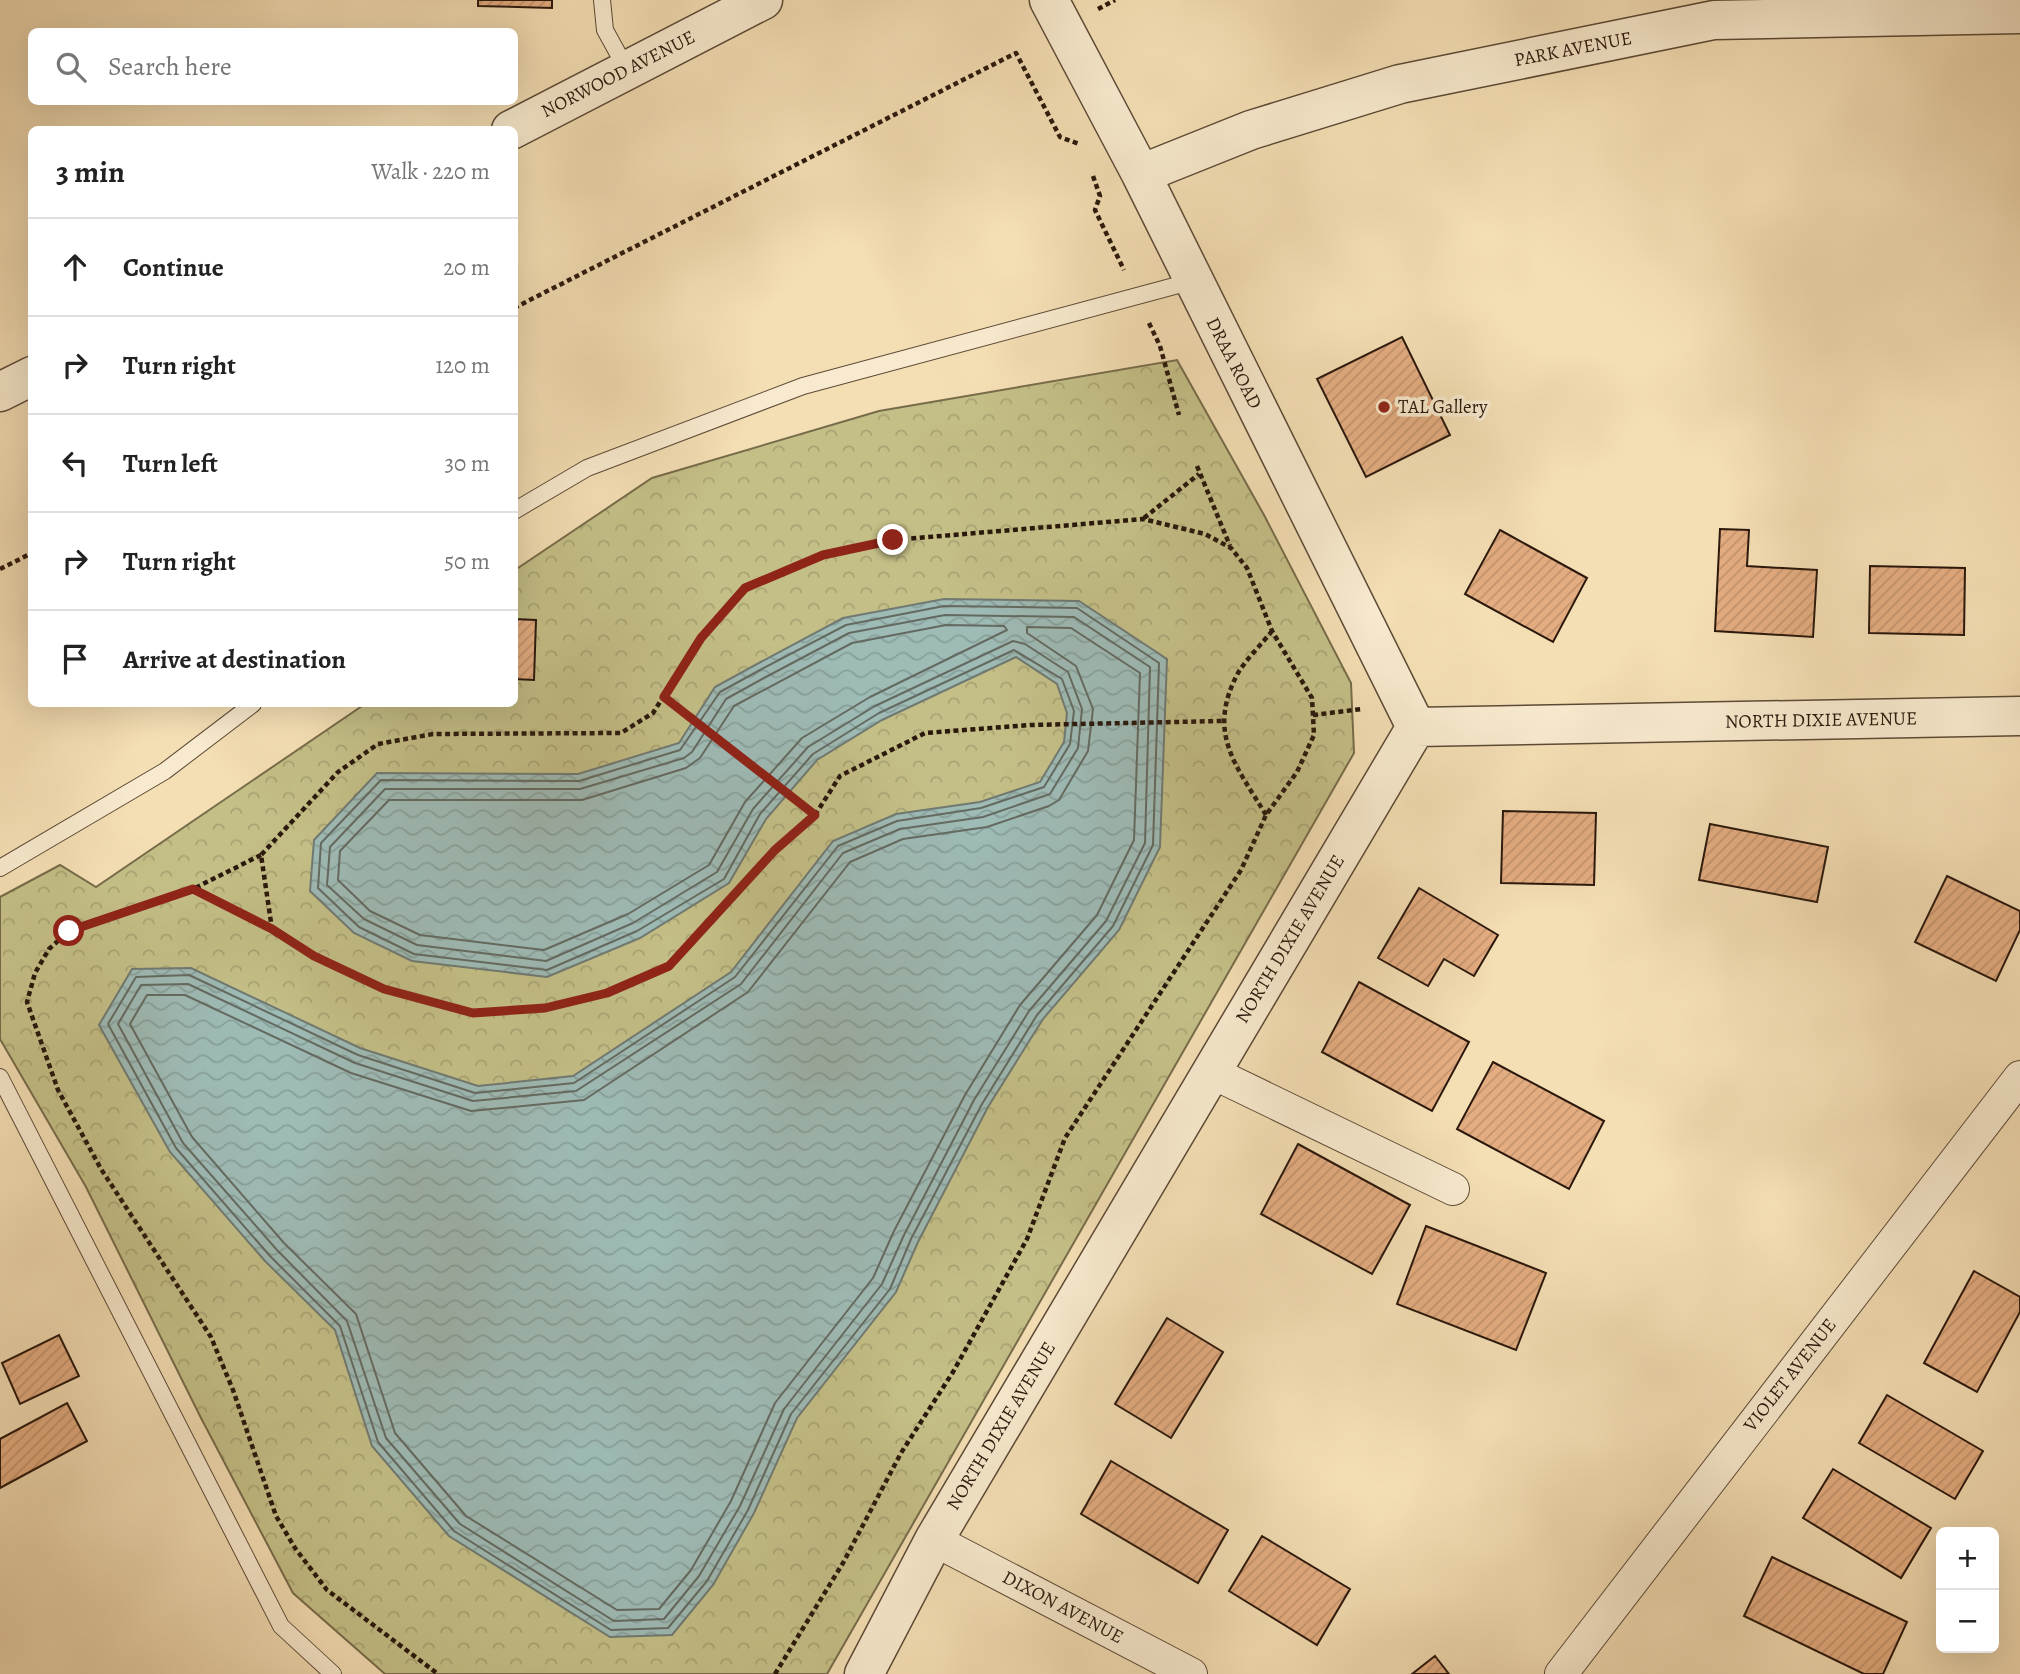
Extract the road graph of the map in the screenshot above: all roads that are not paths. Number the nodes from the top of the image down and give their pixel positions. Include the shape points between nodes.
1 (602, 0) edge
2 (763, 0) edge
3 (1049, 0) edge
4 (1970, 7) edge
5 (2020, 13) edge
6 (627, 70) junction
7 (518, 126) edge
8 (1141, 174) junction
9 (1193, 281) junction
10 (28, 378) edge
11 (0, 392) edge
12 (518, 509) edge
13 (249, 707) edge
14 (2020, 716) edge
15 (1416, 727) junction
16 (0, 868) edge
17 (1211, 1072) junction
18 (0, 1077) edge
19 (2020, 1077) edge
20 (1453, 1189) dead end
21 (934, 1539) junction
22 (333, 1674) edge
23 (863, 1674) edge
24 (1191, 1674) edge
25 (1561, 1674) edge

1 - 6 lane via 605,30
2 - 6 street, NORWOOD AVENUE
3 - 8 street, DRAA ROAD
4 - 5 street, PARK AVENUE
4 - 8 street, PARK AVENUE via 1714,20 1400,84 1251,130
6 - 7 street, NORWOOD AVENUE
8 - 9 street, DRAA ROAD
9 - 12 lane via 803,386 587,468
9 - 15 street, DRAA ROAD
10 - 11 street
13 - 16 lane via 165,771
14 - 15 street, NORTH DIXIE AVENUE
15 - 17 street, NORTH DIXIE AVENUE
17 - 20 street
17 - 21 street, NORTH DIXIE AVENUE
18 - 22 lane via 281,1626
19 - 25 street, VIOLET AVENUE
21 - 23 street, NORTH DIXIE AVENUE
21 - 24 street, DIXON AVENUE

